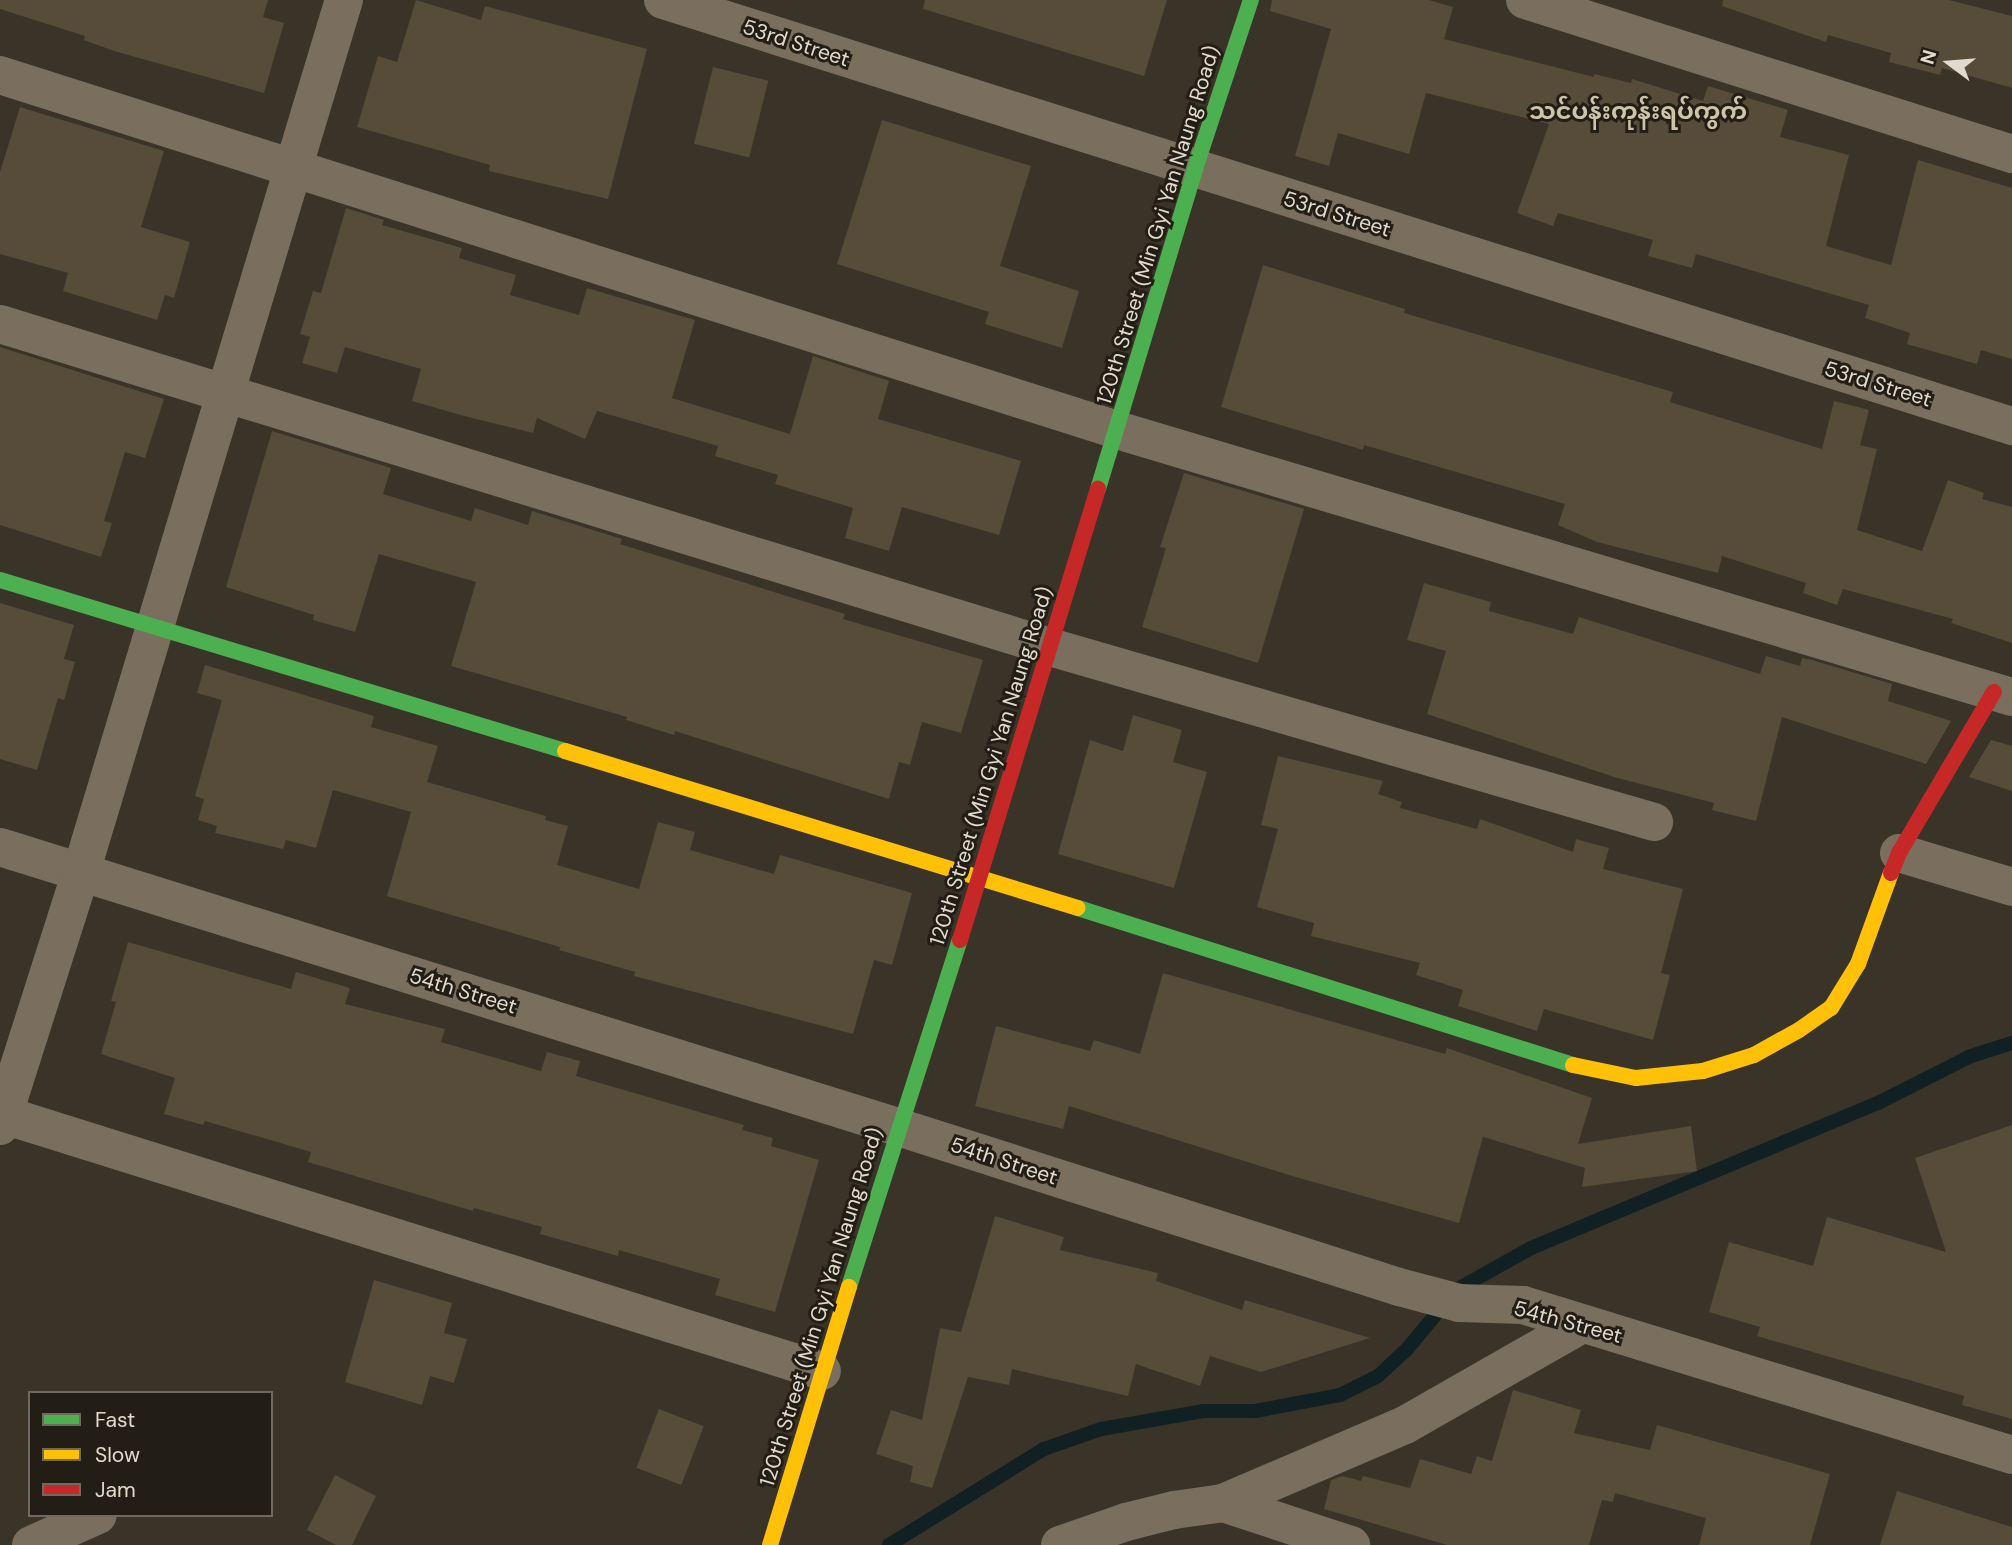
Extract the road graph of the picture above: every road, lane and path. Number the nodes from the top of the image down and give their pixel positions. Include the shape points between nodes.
1 (344, 0) edge
2 (663, 0) edge
3 (1251, 0) edge
4 (1525, 0) edge
5 (0, 75) edge
6 (2012, 154) edge
7 (294, 166) junction
8 (1195, 169) junction
9 (0, 324) edge
10 (225, 394) junction
11 (2012, 426) edge
12 (1117, 430) junction
13 (0, 580) edge
14 (155, 628) junction
15 (1050, 647) junction
16 (2003, 694) edge
17 (1654, 822) dead end
18 (0, 847) edge
19 (1899, 853) junction
20 (81, 872) junction
21 (981, 877) junction
22 (2012, 887) edge
23 (2, 1121) edge
24 (898, 1127) junction
25 (1582, 1324) junction
26 (822, 1371) junction
27 (2012, 1455) edge
28 (1223, 1503) junction
29 (94, 1517) edge
30 (31, 1545) edge
31 (770, 1545) edge
32 (1060, 1545) edge
33 (1351, 1545) edge

1 - 7 street
2 - 8 street, 53rd Street
3 - 8 street, 120th Street (Min Gyi Yan Naung Road)
4 - 6 street
5 - 7 street
7 - 10 street
7 - 12 street
8 - 11 street, 53rd Street
8 - 12 street, 120th Street (Min Gyi Yan Naung Road)
9 - 10 street
10 - 14 street
10 - 15 street
12 - 15 street, 120th Street (Min Gyi Yan Naung Road)
12 - 16 street
13 - 14 street
14 - 20 street
14 - 21 street
15 - 17 street
15 - 21 street, 120th Street (Min Gyi Yan Naung Road)
16 - 19 street
18 - 20 street, 54th Street
19 - 21 street via 1858,964 1831,1008 1754,1055 1703,1071 1636,1078 1591,1071
19 - 22 street
20 - 23 street
20 - 24 street, 54th Street
21 - 24 street, 120th Street (Min Gyi Yan Naung Road)
23 - 26 street
24 - 25 street, 54th Street via 1399,1287 1459,1303 1523,1305
24 - 26 street, 120th Street (Min Gyi Yan Naung Road)
25 - 27 street, 54th Street
25 - 28 street via 1405,1425
26 - 31 street, 120th Street (Min Gyi Yan Naung Road)
28 - 32 street via 1162,1513
28 - 33 street
29 - 30 street

